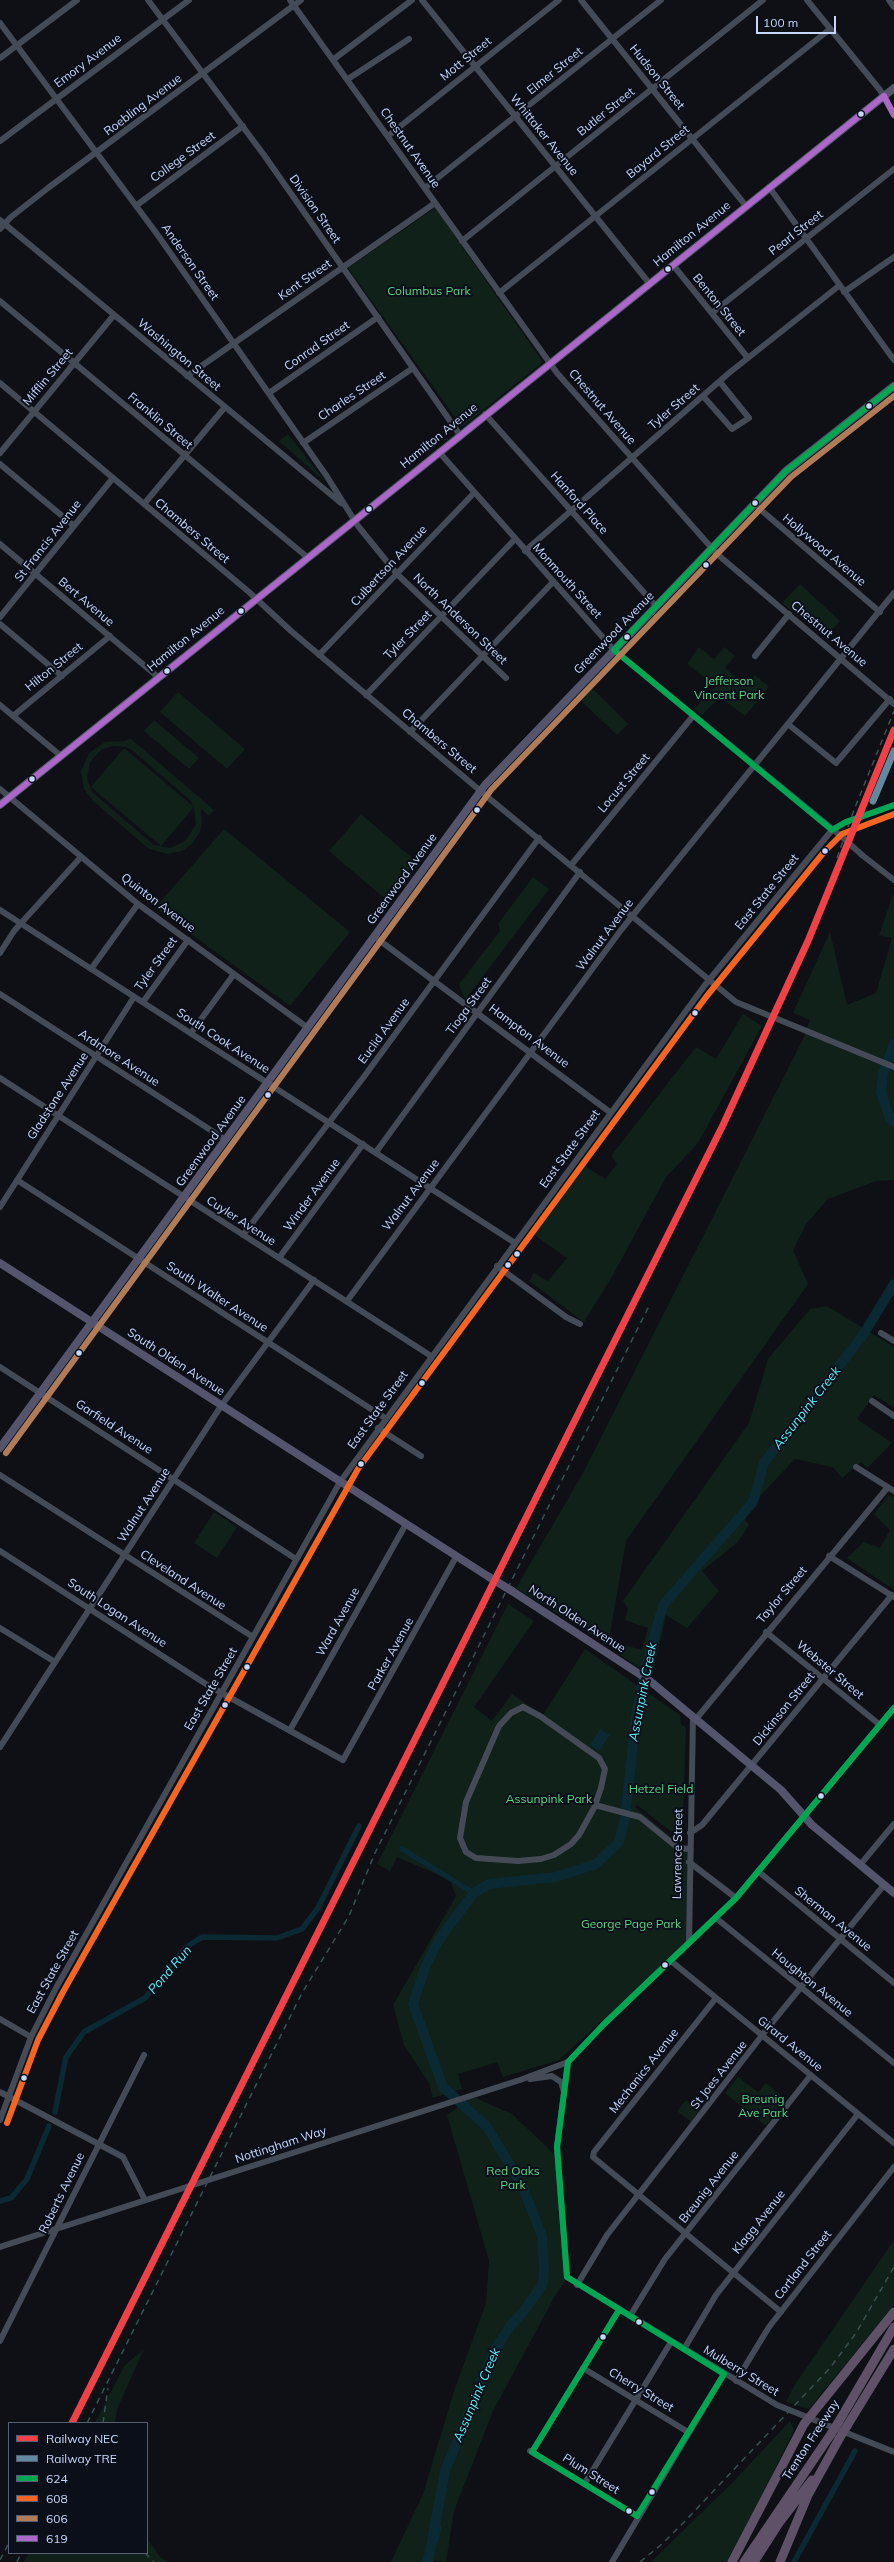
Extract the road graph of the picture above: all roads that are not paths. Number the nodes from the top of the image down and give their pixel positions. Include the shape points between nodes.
1 (77, 0) edge
2 (148, 0) edge
3 (189, 0) edge
4 (301, 0) edge
5 (412, 0) edge
6 (422, 0) edge
7 (559, 0) edge
8 (580, 0) edge
9 (661, 0) edge
10 (763, 0) edge
11 (807, 0) edge
12 (889, 0) edge
13 (292, 2) edge
14 (894, 7) edge
15 (163, 20) junction
16 (0, 23) edge
17 (830, 29) junction
18 (409, 39) dead end
19 (612, 39) junction
20 (17, 46) junction
21 (0, 58) edge
22 (334, 59) junction
23 (476, 66) junction
24 (203, 73) junction
25 (348, 79) junction
26 (894, 88) edge
27 (652, 89) junction
28 (884, 96) junction
29 (56, 99) junction
30 (515, 116) junction
31 (894, 116) edge
32 (243, 126) junction
33 (388, 136) junction
34 (692, 138) junction
35 (0, 141) edge
36 (97, 153) junction
37 (555, 166) junction
38 (894, 169) edge
39 (769, 187) junction
40 (425, 188) junction
41 (435, 203) junction
42 (136, 205) junction
43 (746, 206) junction
44 (595, 216) junction
45 (2, 222) edge
46 (0, 230) edge
47 (806, 239) junction
48 (462, 241) junction
49 (894, 257) edge
50 (673, 265) junction
51 (342, 267) junction
52 (649, 284) junction
53 (840, 285) junction
54 (844, 292) junction
55 (499, 293) junction
56 (0, 301) edge
57 (712, 313) junction
58 (114, 315) junction
59 (378, 317) junction
60 (233, 343) junction
61 (748, 358) junction
62 (894, 360) edge
63 (549, 363) junction
64 (74, 364) junction
65 (413, 368) junction
66 (187, 376) junction
67 (720, 382) junction
68 (0, 383) edge
69 (894, 386) edge
70 (269, 393) junction
71 (703, 396) junction
72 (225, 407) junction
73 (34, 411) junction
74 (485, 414) junction
75 (460, 434) junction
76 (303, 443) junction
77 (439, 452) junction
78 (0, 453) edge
79 (184, 455) junction
80 (632, 459) junction
81 (0, 464) edge
82 (112, 478) junction
83 (474, 493) junction
84 (144, 504) junction
85 (754, 504) junction
86 (346, 506) junction
87 (571, 511) junction
88 (355, 519) junction
89 (73, 525) junction
90 (515, 539) junction
91 (0, 544) edge
92 (712, 549) junction
93 (526, 551) junction
94 (307, 557) junction
95 (35, 573) junction
96 (397, 574) junction
97 (553, 582) junction
98 (894, 593) edge
99 (256, 598) junction
100 (656, 606) junction
101 (880, 612) junction
102 (789, 614) junction
103 (441, 616) junction
104 (0, 617) edge
105 (0, 624) edge
106 (110, 636) junction
107 (614, 650) junction
108 (319, 655) junction
109 (482, 656) junction
110 (754, 656) dead end
111 (842, 660) junction
112 (62, 676) junction
113 (158, 677) junction
114 (506, 678) dead end
115 (366, 694) junction
116 (892, 701) edge
117 (0, 705) edge
118 (13, 716) junction
119 (693, 716) junction
120 (789, 725) junction
121 (410, 732) junction
122 (61, 756) junction
123 (755, 766) junction
124 (0, 789) edge
125 (481, 792) junction
126 (10, 797) junction
127 (0, 805) edge
128 (894, 805) edge
129 (832, 830) junction
130 (539, 838) junction
131 (82, 857) junction
132 (572, 864) junction
133 (580, 872) junction
134 (894, 880) edge
135 (138, 904) junction
136 (0, 910) edge
137 (633, 915) junction
138 (21, 924) junction
139 (375, 937) junction
140 (188, 940) junction
141 (0, 952) edge
142 (91, 969) junction
143 (234, 974) junction
144 (709, 979) junction
145 (435, 980) junction
146 (0, 994) edge
147 (134, 997) junction
148 (143, 1002) junction
149 (478, 1012) junction
150 (308, 1028) junction
151 (191, 1033) junction
152 (532, 1052) junction
153 (96, 1056) junction
154 (894, 1067) edge
155 (0, 1078) edge
156 (268, 1083) junction
157 (611, 1113) junction
158 (58, 1116) junction
159 (329, 1123) junction
160 (226, 1140) junction
161 (363, 1144) junction
162 (376, 1152) junction
163 (17, 1180) junction
164 (431, 1188) junction
165 (184, 1197) junction
166 (0, 1207) edge
167 (243, 1235) junction
168 (515, 1243) junction
169 (279, 1258) junction
170 (139, 1260) junction
171 (0, 1263) edge
172 (497, 1266) junction
173 (314, 1280) junction
174 (346, 1301) junction
175 (94, 1323) junction
176 (580, 1324) dead end
177 (881, 1333) dead end
178 (894, 1341) edge
179 (267, 1342) junction
180 (430, 1356) junction
181 (0, 1367) edge
182 (41, 1394) junction
183 (872, 1402) dead end
184 (221, 1406) junction
185 (894, 1416) edge
186 (385, 1418) junction
187 (378, 1428) junction
188 (0, 1448) edge
189 (421, 1456) dead end
190 (856, 1468) dead end
191 (0, 1475) edge
192 (174, 1479) junction
193 (340, 1482) junction
194 (888, 1487) junction
195 (894, 1492) edge
196 (406, 1524) junction
197 (0, 1551) edge
198 (125, 1555) junction
199 (829, 1556) junction
200 (456, 1557) junction
201 (296, 1559) junction
202 (893, 1596) edge
203 (90, 1609) junction
204 (0, 1628) edge
205 (766, 1632) junction
206 (253, 1637) junction
207 (55, 1662) junction
208 (823, 1678) junction
209 (222, 1693) junction
210 (894, 1708) edge
211 (694, 1717) junction
212 (880, 1725) junction
213 (290, 1730) junction
214 (0, 1747) edge
215 (343, 1760) joint
216 (752, 1766) junction
217 (595, 1805) junction
218 (804, 1816) junction
219 (894, 1824) edge
220 (690, 1833) junction
221 (690, 1849) junction
222 (689, 1862) junction
223 (860, 1865) junction
224 (759, 1872) junction
225 (884, 1885) junction
226 (894, 1893) edge
227 (736, 1898) junction
228 (716, 1918) junction
229 (840, 1938) junction
230 (690, 1943) junction
231 (671, 1961) junction
232 (894, 1983) edge
233 (801, 1988) junction
234 (716, 1998) junction
235 (0, 2018) edge
236 (763, 2036) junction
237 (31, 2037) junction
238 (144, 2055) dead end
239 (568, 2062) junction
240 (894, 2063) edge
241 (811, 2075) junction
242 (520, 2080) junction
243 (0, 2092) edge
244 (565, 2094) junction
245 (7, 2096) junction
246 (858, 2114) junction
247 (0, 2120) edge
248 (894, 2143) edge
249 (98, 2144) junction
250 (894, 2167) edge
251 (638, 2196) junction
252 (144, 2200) junction
253 (57, 2229) junction
254 (686, 2234) junction
255 (0, 2247) edge
256 (733, 2273) junction
257 (578, 2285) junction
258 (619, 2310) junction
259 (781, 2312) junction
260 (894, 2312) edge
261 (630, 2316) junction
262 (894, 2327) edge
263 (0, 2341) edge
264 (671, 2342) junction
265 (684, 2349) junction
266 (894, 2349) edge
267 (583, 2368) junction
268 (724, 2374) junction
269 (736, 2381) junction
270 (636, 2400) junction
271 (809, 2419) junction
272 (688, 2432) junction
273 (894, 2452) edge
274 (826, 2462) junction
275 (585, 2484) junction
276 (637, 2516) junction
277 (612, 2562) edge
278 (732, 2562) edge
279 (744, 2562) edge
280 (754, 2562) edge
281 (780, 2562) edge

1 - 20 street
2 - 15 street, Division Street
3 - 15 street, Emory Avenue
4 - 13 street, Roebling Avenue
5 - 22 street
6 - 23 street, Whittaker Avenue
7 - 23 street, Mott Street
8 - 19 street, Hudson Street
9 - 19 street, Elmer Street
10 - 27 street, Butler Street
11 - 17 street
12 - 14 street
13 - 22 street, Chestnut Avenue
13 - 24 street, Roebling Avenue
15 - 24 street, Division Street
15 - 29 street, Emory Avenue
16 - 20 street, Anderson Street
17 - 28 street
17 - 34 street, Bayard Street
18 - 25 street
19 - 27 street, Hudson Street
19 - 30 street, Elmer Street
20 - 21 street
20 - 29 street, Anderson Street
22 - 25 street, Chestnut Avenue
23 - 30 street, Whittaker Avenue
23 - 33 street, Mott Street
24 - 32 street, Division Street
24 - 36 street, Roebling Avenue
25 - 33 street, Chestnut Avenue
26 - 28 main road, Hamilton Avenue
27 - 34 street, Hudson Street
27 - 37 street, Butler Street
28 - 31 street
28 - 39 main road, Hamilton Avenue
29 - 35 street, Emory Avenue
29 - 36 street, Anderson Street
30 - 37 street, Whittaker Avenue
30 - 40 street, Elmer Street
32 - 42 street, College Street
32 - 51 street, Division Street
33 - 40 street, Chestnut Avenue
34 - 43 street, Hudson Street
34 - 44 street, Bayard Street
36 - 42 street, Anderson Street
36 - 45 street, Roebling Avenue
37 - 44 street, Whittaker Avenue
37 - 48 street, Butler Street
38 - 47 street, Pearl Street
39 - 43 main road, Hamilton Avenue
39 - 47 street
40 - 41 street, Chestnut Avenue
41 - 48 street, Chestnut Avenue
41 - 51 street, Kent Street
42 - 60 street, Anderson Street
43 - 50 main road, Hamilton Avenue
44 - 52 street, Whittaker Avenue
44 - 55 street, Bayard Street
45 - 46 street, Roebling Avenue
45 - 58 street, Washington Street
47 - 53 street
47 - 57 street, Pearl Street
48 - 55 street, Chestnut Avenue
49 - 54 street
50 - 52 main road, Hamilton Avenue
50 - 57 street, Benton Street
51 - 59 street, Division Street
51 - 60 street, Kent Street
52 - 63 main road, Hamilton Avenue
53 - 54 street
53 - 61 street, Tyler Street
54 - 62 street
55 - 63 street, Chestnut Avenue
56 - 64 street, Franklin Street
57 - 61 street, Benton Street
58 - 64 street, Mifflin Street
58 - 66 street, Washington Street
59 - 65 street, Division Street
59 - 70 street, Conrad Street
60 - 66 street, Kent Street
60 - 70 street, Anderson Street
61 - 67 street, Tyler Street
63 - 74 main road, Hamilton Avenue
63 - 80 street, Chestnut Avenue
64 - 73 street, Mifflin Street
64 - 79 street, Franklin Street
65 - 75 street, Division Street
65 - 76 street, Charles Street
66 - 72 street, Washington Street
67 - 71 street, Tyler Street
67 - 71 street via 749,418 736,428 732,428
68 - 73 street, Chambers Street
69 - 85 main road, Greenwood Avenue via 786,471
70 - 76 street, Anderson Street
71 - 80 street, Tyler Street
72 - 79 street
72 - 86 street, Washington Street
73 - 78 street, Mifflin Street
73 - 82 street, Chambers Street
74 - 75 main road, Hamilton Avenue
74 - 87 street, Hanford Place
75 - 77 main road, Hamilton Avenue
76 - 86 street, Anderson Street
77 - 83 street, Monmouth Street
77 - 88 main road, Hamilton Avenue
79 - 84 street
79 - 94 street, Franklin Street
80 - 87 street, Tyler Street
80 - 92 street, Chestnut Avenue
81 - 89 street
82 - 84 street, Chambers Street
82 - 89 street, St Francis Avenue
83 - 90 street, Monmouth Street
83 - 96 street, Culbertson Avenue
84 - 99 street, Chambers Street
85 - 92 main road, Greenwood Avenue
85 - 101 street, Hollywood Avenue
86 - 88 street, Anderson Street
87 - 93 street, Tyler Street
87 - 100 street, Hanford Place
88 - 94 main road, Hamilton Avenue
88 - 96 street, North Anderson Street
89 - 95 street, St Francis Avenue
90 - 93 street, Monmouth Street
90 - 103 street, Tyler Street
91 - 95 street, Bert Avenue
92 - 100 main road, Greenwood Avenue
92 - 102 street, Chestnut Avenue
93 - 97 street, Monmouth Street
94 - 99 main road, Hamilton Avenue
95 - 104 street, St Francis Avenue
95 - 106 street, Bert Avenue
96 - 103 street, North Anderson Street
96 - 108 street, Culbertson Avenue
97 - 107 street, Monmouth Street
97 - 109 street
98 - 101 street, Walnut Avenue
99 - 108 street, Chambers Street
99 - 113 main road, Hamilton Avenue
100 - 107 main road, Greenwood Avenue
101 - 111 street, Walnut Avenue
102 - 110 street
102 - 111 street, Chestnut Avenue
103 - 109 street, North Anderson Street
103 - 115 street, Tyler Street
105 - 112 street
106 - 112 street, Hilton Street
106 - 113 street, Bert Avenue
107 - 119 street, Monmouth Street
107 - 125 main road, Greenwood Avenue
108 - 115 street, Chambers Street
109 - 114 street, North Anderson Street
109 - 121 street
111 - 116 street, Chestnut Avenue
111 - 120 street, Walnut Avenue
112 - 118 street, Hilton Street
113 - 122 main road, Hamilton Avenue
115 - 121 street, Chambers Street
116 - 120 street via 836,763
117 - 118 street
118 - 122 street
119 - 123 street, Monmouth Street
119 - 132 street, Locust Street
120 - 123 street, Walnut Avenue
121 - 125 street, Chambers Street
122 - 126 main road, Hamilton Avenue
123 - 129 street, Monmouth Street
123 - 137 street, Walnut Avenue
124 - 126 street, Quinton Avenue
125 - 130 street, Chambers Street
125 - 139 main road, Greenwood Avenue
126 - 127 main road, Hamilton Avenue
126 - 131 street, Quinton Avenue
128 - 129 street, East State Street, bridge via 846,822
129 - 134 street, Monmouth Street, bridge
129 - 144 street, East State Street
130 - 132 street, Chambers Street
130 - 145 street, Euclid Avenue
131 - 135 street, Quinton Avenue
131 - 138 street
132 - 133 street, Chambers Street
133 - 137 street, Chambers Street
133 - 149 street, Tioga Street
135 - 140 street, Quinton Avenue
135 - 142 street
136 - 138 street, South Cook Avenue
137 - 144 street, Chambers Street
137 - 152 street, Walnut Avenue
138 - 141 street
138 - 142 street, South Cook Avenue
139 - 145 street, Hampton Avenue
139 - 150 main road, Greenwood Avenue
140 - 143 street, Quinton Avenue
140 - 148 street, Tyler Street
142 - 147 street, South Cook Avenue
143 - 150 street, Quinton Avenue
143 - 151 street
144 - 154 street, Chambers Street via 745,1007
144 - 157 street, East State Street
145 - 149 street, Hampton Avenue
145 - 159 street, Euclid Avenue
146 - 153 street, Ardmore Avenue
147 - 148 street, South Cook Avenue
147 - 153 street, Gladstone Avenue
148 - 151 street, South Cook Avenue
149 - 152 street, Hampton Avenue
149 - 162 street, Tioga Street
150 - 156 main road, Greenwood Avenue
151 - 156 street, South Cook Avenue
152 - 157 street, Hampton Avenue
152 - 164 street, Walnut Avenue
153 - 158 street, Gladstone Avenue
153 - 160 street, Ardmore Avenue
155 - 158 street, Cuyler Avenue
156 - 159 street, South Cook Avenue
156 - 160 main road, Greenwood Avenue
157 - 168 street, East State Street
158 - 163 street, Gladstone Avenue
158 - 165 street, Cuyler Avenue
159 - 161 street, South Cook Avenue
159 - 167 street, Euclid Avenue
160 - 165 main road, Greenwood Avenue
161 - 162 street, South Cook Avenue
161 - 169 street, Winder Avenue
162 - 164 street, South Cook Avenue
163 - 166 street, Gladstone Avenue
163 - 170 street, South Walter Avenue
164 - 168 street, South Cook Avenue
164 - 174 street, Walnut Avenue
165 - 167 street, Cuyler Avenue
165 - 170 main road, Greenwood Avenue
167 - 169 street, Cuyler Avenue
168 - 172 street, East State Street
169 - 173 street, Cuyler Avenue
170 - 175 main road, Greenwood Avenue
170 - 179 street, South Walter Avenue
171 - 175 main road, South Olden Avenue
172 - 176 street via 566,1317
172 - 180 street, East State Street
173 - 174 street, Cuyler Avenue
173 - 179 street, Walnut Avenue
174 - 180 street, Cuyler Avenue
175 - 182 main road, Greenwood Avenue
175 - 184 main road, South Olden Avenue
177 - 178 street
179 - 184 street, Walnut Avenue
179 - 186 street, South Walter Avenue
180 - 186 street, East State Street
181 - 182 street, Garfield Avenue
182 - 188 main road, Greenwood Avenue
182 - 192 street, Garfield Avenue
183 - 185 street
184 - 192 street, Walnut Avenue
184 - 193 main road, South Olden Avenue
186 - 187 street, East State Street
187 - 189 street
187 - 193 street, East State Street
190 - 194 street
191 - 198 street, Cleveland Avenue
192 - 198 street, Walnut Avenue
192 - 201 street, Garfield Avenue
193 - 196 main road, North Olden Avenue
193 - 201 street, East State Street
194 - 195 street
194 - 199 street, Taylor Street
196 - 200 main road, North Olden Avenue
196 - 213 street, Ward Avenue
197 - 203 street, South Logan Avenue
198 - 203 street, Walnut Avenue
198 - 206 street, Cleveland Avenue
199 - 202 street
199 - 205 street, Taylor Street
200 - 211 main road, North Olden Avenue, bridge via 650,1681
200 - 215 street, Parker Avenue
201 - 206 street, East State Street
202 - 208 street, Dickinson Street
203 - 207 street, Walnut Avenue
203 - 209 street, South Logan Avenue
204 - 207 street
205 - 208 street, Webster Street
205 - 211 street, Taylor Street
206 - 209 street, East State Street
207 - 214 street, Walnut Avenue
208 - 212 street, Webster Street
208 - 216 street, Dickinson Street
209 - 213 street, South Logan Avenue
209 - 237 street, East State Street
210 - 212 street
211 - 216 main road, North Olden Avenue
211 - 220 street, Lawrence Street
212 - 218 street
213 - 215 street, South Logan Avenue
216 - 218 main road, North Olden Avenue via 781,1790
216 - 220 street, Dickinson Street via 702,1825
217 - 217 street via 577,1839 548,1858 518,1861 476,1858 466,1852 460,1842 466,1802 491,1742 503,1721 521,1707 540,1716 602,1762 605,1773
217 - 221 street via 643,1818 678,1848
218 - 223 main road, North Olden Avenue
218 - 224 street
219 - 223 street
220 - 221 street, Lawrence Street
221 - 222 street, Lawrence Street
222 - 227 street
222 - 230 street, Lawrence Street
223 - 225 main road, North Olden Avenue
224 - 227 street
224 - 229 street, Sherman Avenue
225 - 226 main road, North Olden Avenue
225 - 229 street, St Joes Avenue
227 - 228 street
228 - 230 street
228 - 233 street, Houghton Avenue
229 - 232 street, Sherman Avenue
229 - 233 street, St Joes Avenue
230 - 231 street
231 - 234 street, Girard Avenue
231 - 239 street
233 - 236 street, St Joes Avenue
233 - 240 street, Houghton Avenue
234 - 236 street, Girard Avenue
234 - 251 street, Mechanics Avenue via 594,2152 593,2159
235 - 237 street
236 - 241 street, Girard Avenue
236 - 251 street, St Joes Avenue
237 - 245 street, East State Street
238 - 249 street, Roberts Avenue
239 - 242 street, Nottingham Way
239 - 244 street, Mulberry Street
241 - 246 street, Girard Avenue
241 - 254 street, Breunig Avenue
242 - 244 street via 552,2076 561,2082
242 - 252 street, Nottingham Way
243 - 245 street
244 - 257 street, Mulberry Street via 557,2147 566,2274
245 - 247 street, East State Street
245 - 249 street
246 - 248 street, Girard Avenue
246 - 256 street, Klagg Avenue
249 - 252 street via 123,2157
249 - 253 street, Roberts Avenue
250 - 259 street, Cortland Street
251 - 254 street
251 - 257 street, St Joes Avenue via 607,2235
252 - 253 street, Nottingham Way
253 - 255 street, Nottingham Way
253 - 263 street, Roberts Avenue
254 - 256 street
254 - 261 street, Breunig Avenue via 665,2259
256 - 259 street
256 - 265 street, Klagg Avenue via 716,2295
257 - 258 street, Mulberry Street
258 - 261 street, Mulberry Street
258 - 267 street
259 - 269 street, Cortland Street
260 - 271 highway
261 - 264 street, Mulberry Street
262 - 279 highway, Trenton Freeway, bridge via 831,2434
264 - 265 street, Mulberry Street
264 - 270 street
265 - 268 street, Mulberry Street
266 - 274 highway, Trenton Freeway, bridge
267 - 270 street, Cherry Street
267 - 275 street, Plum Street via 531,2451
268 - 269 street, Mulberry Street
268 - 272 street
269 - 271 street, Mulberry Street via 777,2405
270 - 272 street, Cherry Street
270 - 275 street
271 - 273 street, Mulberry Street
271 - 278 highway via 801,2428
272 - 276 street
274 - 280 highway via 779,2522
274 - 281 highway, Trenton Freeway
275 - 276 street, Plum Street
276 - 277 street

